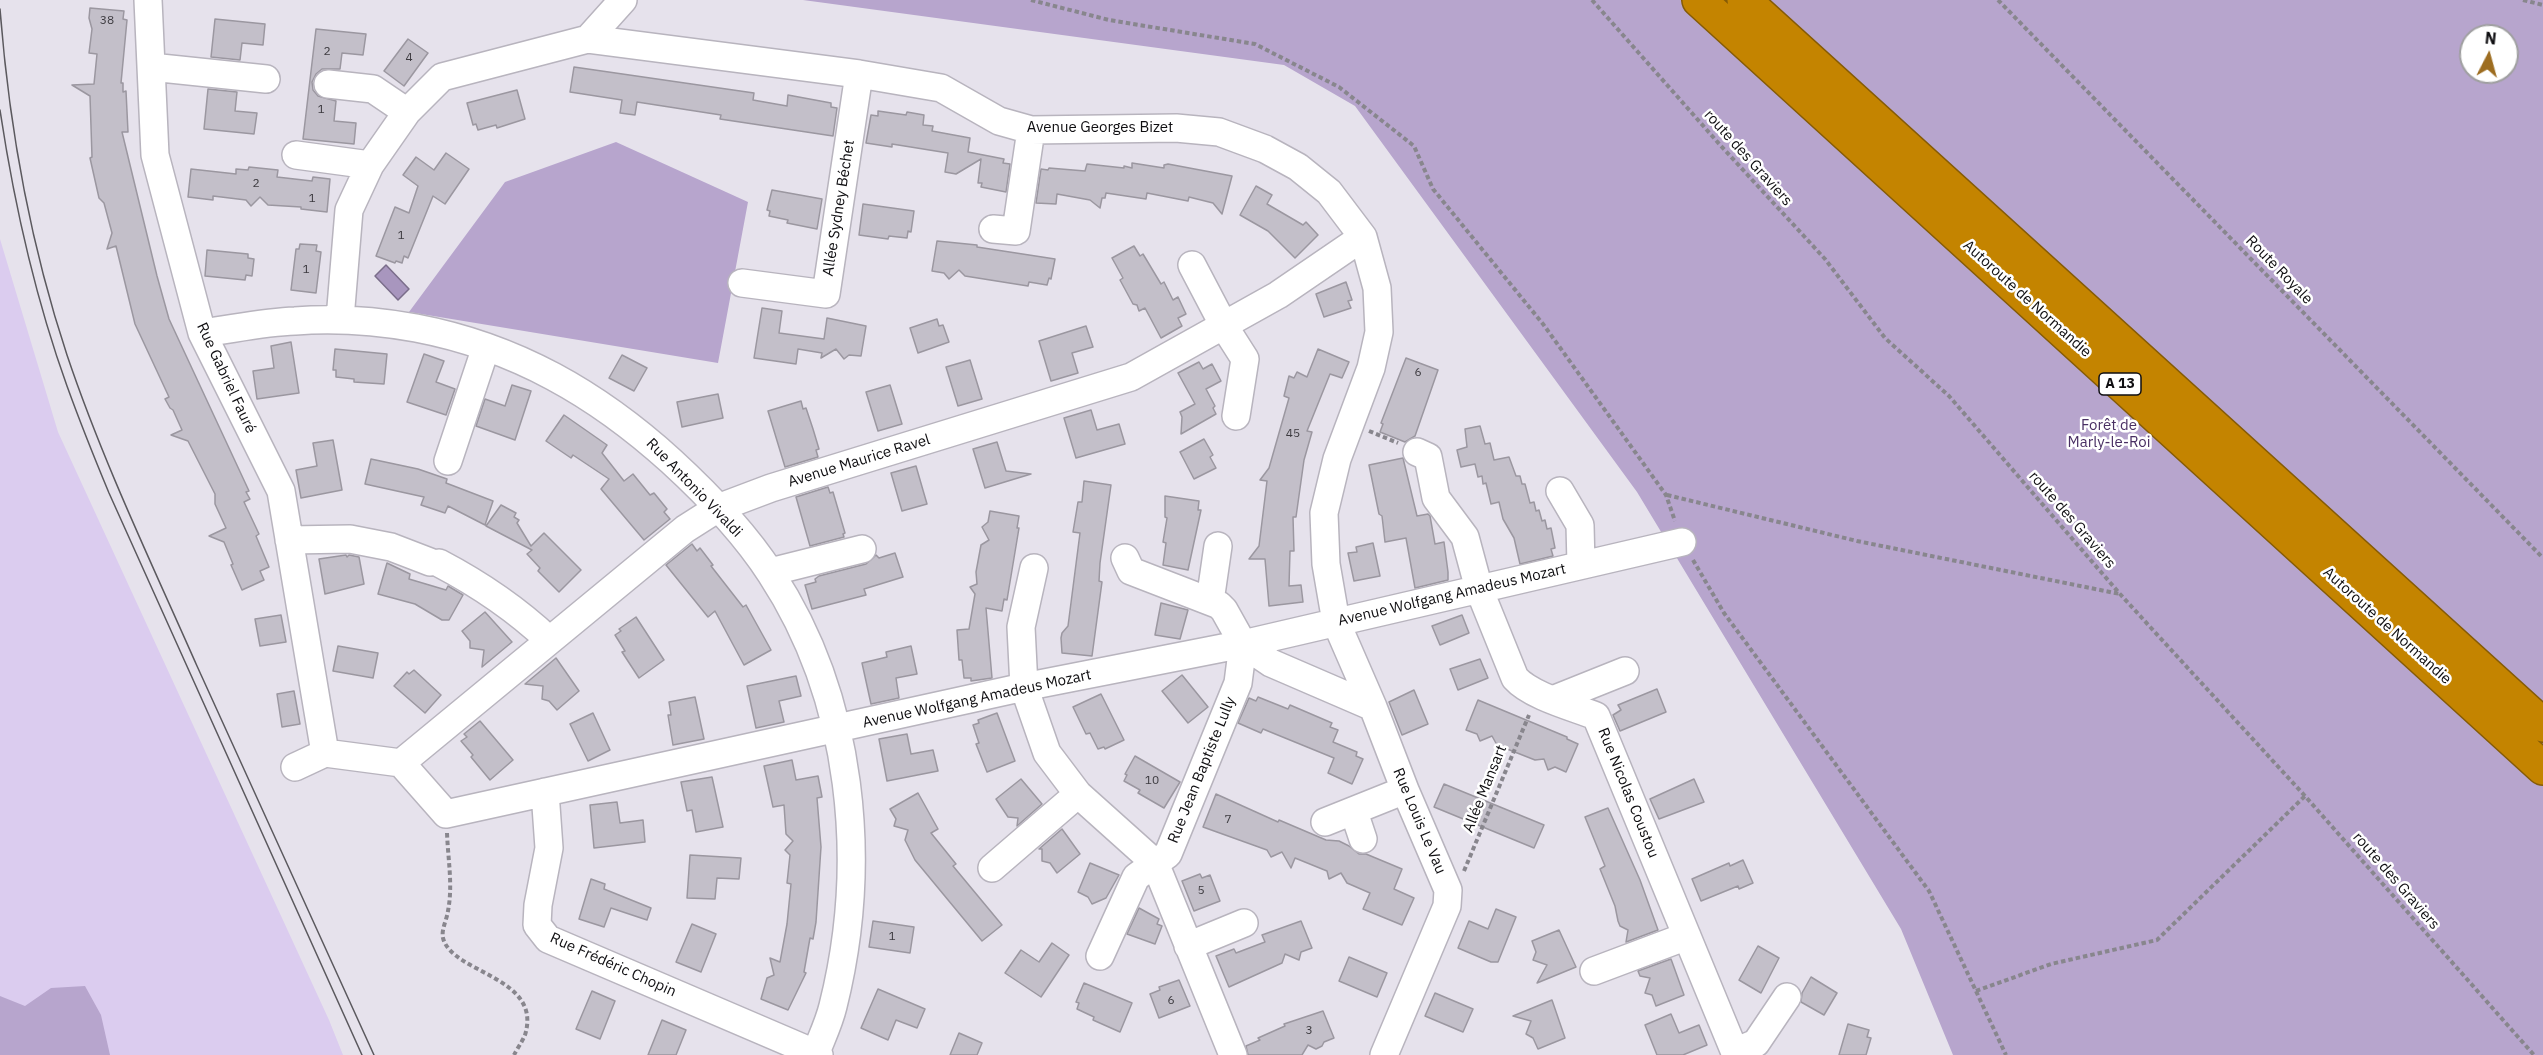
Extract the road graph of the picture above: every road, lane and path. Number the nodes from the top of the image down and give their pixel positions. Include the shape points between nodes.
1 (148, 0) edge
2 (623, 0) edge
3 (1030, 0) edge
4 (1592, 0) edge
5 (1699, 0) edge
6 (1744, 0) edge
7 (1998, 0) edge
8 (2523, 0) edge
9 (2543, 5) edge
10 (588, 39) junction
11 (151, 67) junction
12 (859, 74) junction
13 (266, 79) dead end
14 (328, 84) dead end
15 (407, 112) junction
16 (1031, 130) junction
17 (296, 155) dead end
18 (370, 165) junction
19 (993, 229) dead end
20 (1363, 237) junction
21 (1192, 265) dead end
22 (742, 283) dead end
23 (340, 320) junction
24 (1224, 326) junction
25 (202, 333) junction
26 (486, 347) junction
27 (1236, 416) dead end
28 (1349, 422) junction
29 (1417, 452) joint
30 (448, 461) dead end
31 (1560, 491) dead end
32 (1666, 495) junction
33 (718, 508) junction
34 (289, 540) junction
35 (1682, 542) junction
36 (1218, 546) dead end
37 (862, 549) dead end
38 (1125, 558) dead end
39 (2543, 558) edge
40 (1581, 565) junction
41 (1034, 568) dead end
42 (770, 572) junction
43 (1479, 589) junction
44 (2120, 594) junction
45 (1210, 601) junction
46 (1336, 622) junction
47 (549, 640) junction
48 (1243, 644) junction
49 (1625, 671) dead end
50 (1024, 687) junction
51 (1546, 696) junction
52 (1373, 706) junction
53 (2543, 726) edge
54 (836, 729) junction
55 (325, 753) junction
56 (400, 763) junction
57 (295, 767) dead end
58 (2543, 768) edge
59 (1405, 789) junction
60 (545, 792) junction
61 (1078, 794) junction
62 (2305, 796) junction
63 (1354, 812) junction
64 (446, 814) junction
65 (1325, 822) dead end
66 (1363, 838) dead end
67 (1155, 863) junction
68 (992, 868) dead end
69 (1448, 890) junction
70 (1244, 923) dead end
71 (1687, 936) junction
72 (1188, 946) junction
73 (1100, 956) dead end
74 (1594, 971) dead end
75 (1976, 992) junction
76 (1786, 997) dead end
77 (1735, 1053) edge
78 (817, 1054) edge
79 (514, 1055) edge
80 (1233, 1055) edge
81 (1384, 1055) edge
82 (2006, 1055) edge
83 (2534, 1055) edge

1 - 11 street, Rue Gabriel Fauré
2 - 10 street
3 - 32 path via 1109,20 1255,44 1339,87 1414,146 1433,189 1543,324
4 - 44 path, route des Graviers via 1825,259 1885,338 1949,396
5 - 58 highway, Autoroute de Normandie / A 13
6 - 53 highway, Autoroute de Normandie / A 13
7 - 39 path, Route Royale
8 - 9 path
10 - 12 street, Avenue Georges Bizet
10 - 15 street, Avenue Georges Bizet via 442,77
11 - 13 street
11 - 25 street, Rue Gabriel Fauré via 155,155
12 - 16 street, Avenue Georges Bizet via 941,88 999,121
12 - 22 street, Allée Sydney Béchet via 826,294
14 - 15 street via 373,89
15 - 18 street, Avenue Georges Bizet
16 - 19 street via 1016,231
16 - 20 street, Avenue Georges Bizet via 1176,128 1219,132 1298,166 1329,192
17 - 18 street
18 - 23 street, Avenue Georges Bizet via 349,210
20 - 24 street, Avenue Maurice Ravel via 1278,295
20 - 28 street, Avenue Georges Bizet via 1377,288 1379,332 1371,368
21 - 24 street
23 - 25 street, Rue Antonio Vivaldi via 292,321
23 - 26 street, Rue Antonio Vivaldi via 416,328
24 - 27 street via 1245,358
24 - 33 street, Avenue Maurice Ravel via 1131,377 771,488
25 - 34 street, Rue Gabriel Fauré via 281,491
26 - 30 street
26 - 33 street, Rue Antonio Vivaldi via 581,390 638,431
28 - 29 path
28 - 46 street, Avenue Georges Bizet via 1324,513 1326,564
29 - 43 street, Rue Nicolas Coustou via 1428,457 1436,498 1465,537
31 - 40 street via 1580,525
32 - 35 path
32 - 44 path via 1857,541
33 - 42 street, Rue Antonio Vivaldi
33 - 47 street, Avenue Maurice Ravel via 685,529
34 - 47 street via 350,539 391,547 435,563 477,583 524,616
34 - 55 street, Rue Gabriel Fauré
35 - 40 street, Avenue Wolfgang Amadeus Mozart
35 - 75 path via 1724,613 1929,891
36 - 45 street
37 - 42 street
38 - 45 street via 1131,571
40 - 43 street, Avenue Wolfgang Amadeus Mozart
41 - 50 street via 1021,627
42 - 54 street, Rue Antonio Vivaldi via 812,651
43 - 46 street, Avenue Wolfgang Amadeus Mozart
43 - 51 street, Rue Nicolas Coustou via 1515,678
44 - 62 path, route des Graviers
45 - 48 street via 1224,610
46 - 48 street, Avenue Wolfgang Amadeus Mozart
46 - 52 street, Rue Louis Le Vau
47 - 56 street, Avenue Maurice Ravel
48 - 50 street, Avenue Wolfgang Amadeus Mozart
48 - 52 street via 1271,663
48 - 67 street, Rue Jean Baptiste Lully via 1238,683 1168,854
49 - 51 street
50 - 54 street, Avenue Wolfgang Amadeus Mozart
50 - 61 street via 1047,753
51 - 69 path, Allée Mansart via 1464,873
51 - 71 street, Rue Nicolas Coustou via 1596,716
52 - 59 street, Rue Louis Le Vau
54 - 60 street, Avenue Wolfgang Amadeus Mozart
54 - 78 street, Rue Antonio Vivaldi via 846,778 852,843 851,893 833,1007
55 - 56 street
55 - 57 street
56 - 64 street
59 - 63 street
59 - 69 street, Rue Louis Le Vau
60 - 64 street, Avenue Wolfgang Amadeus Mozart
60 - 78 street, Rue Frédéric Chopin via 549,848 537,925 548,939
61 - 67 street
61 - 68 street
62 - 75 path via 2157,940 2051,964
62 - 83 path, route des Graviers
63 - 65 street
63 - 66 street
64 - 79 path via 452,887 442,936 451,953 499,979 519,999 526,1014 525,1034
67 - 72 street
67 - 73 street, Rue Jean Baptiste Lully via 1136,877
69 - 81 street, Rue Louis Le Vau via 1447,906
70 - 72 street
71 - 74 street
71 - 77 street, Rue Nicolas Coustou
72 - 80 street
75 - 82 path
76 - 77 street via 1756,1043

